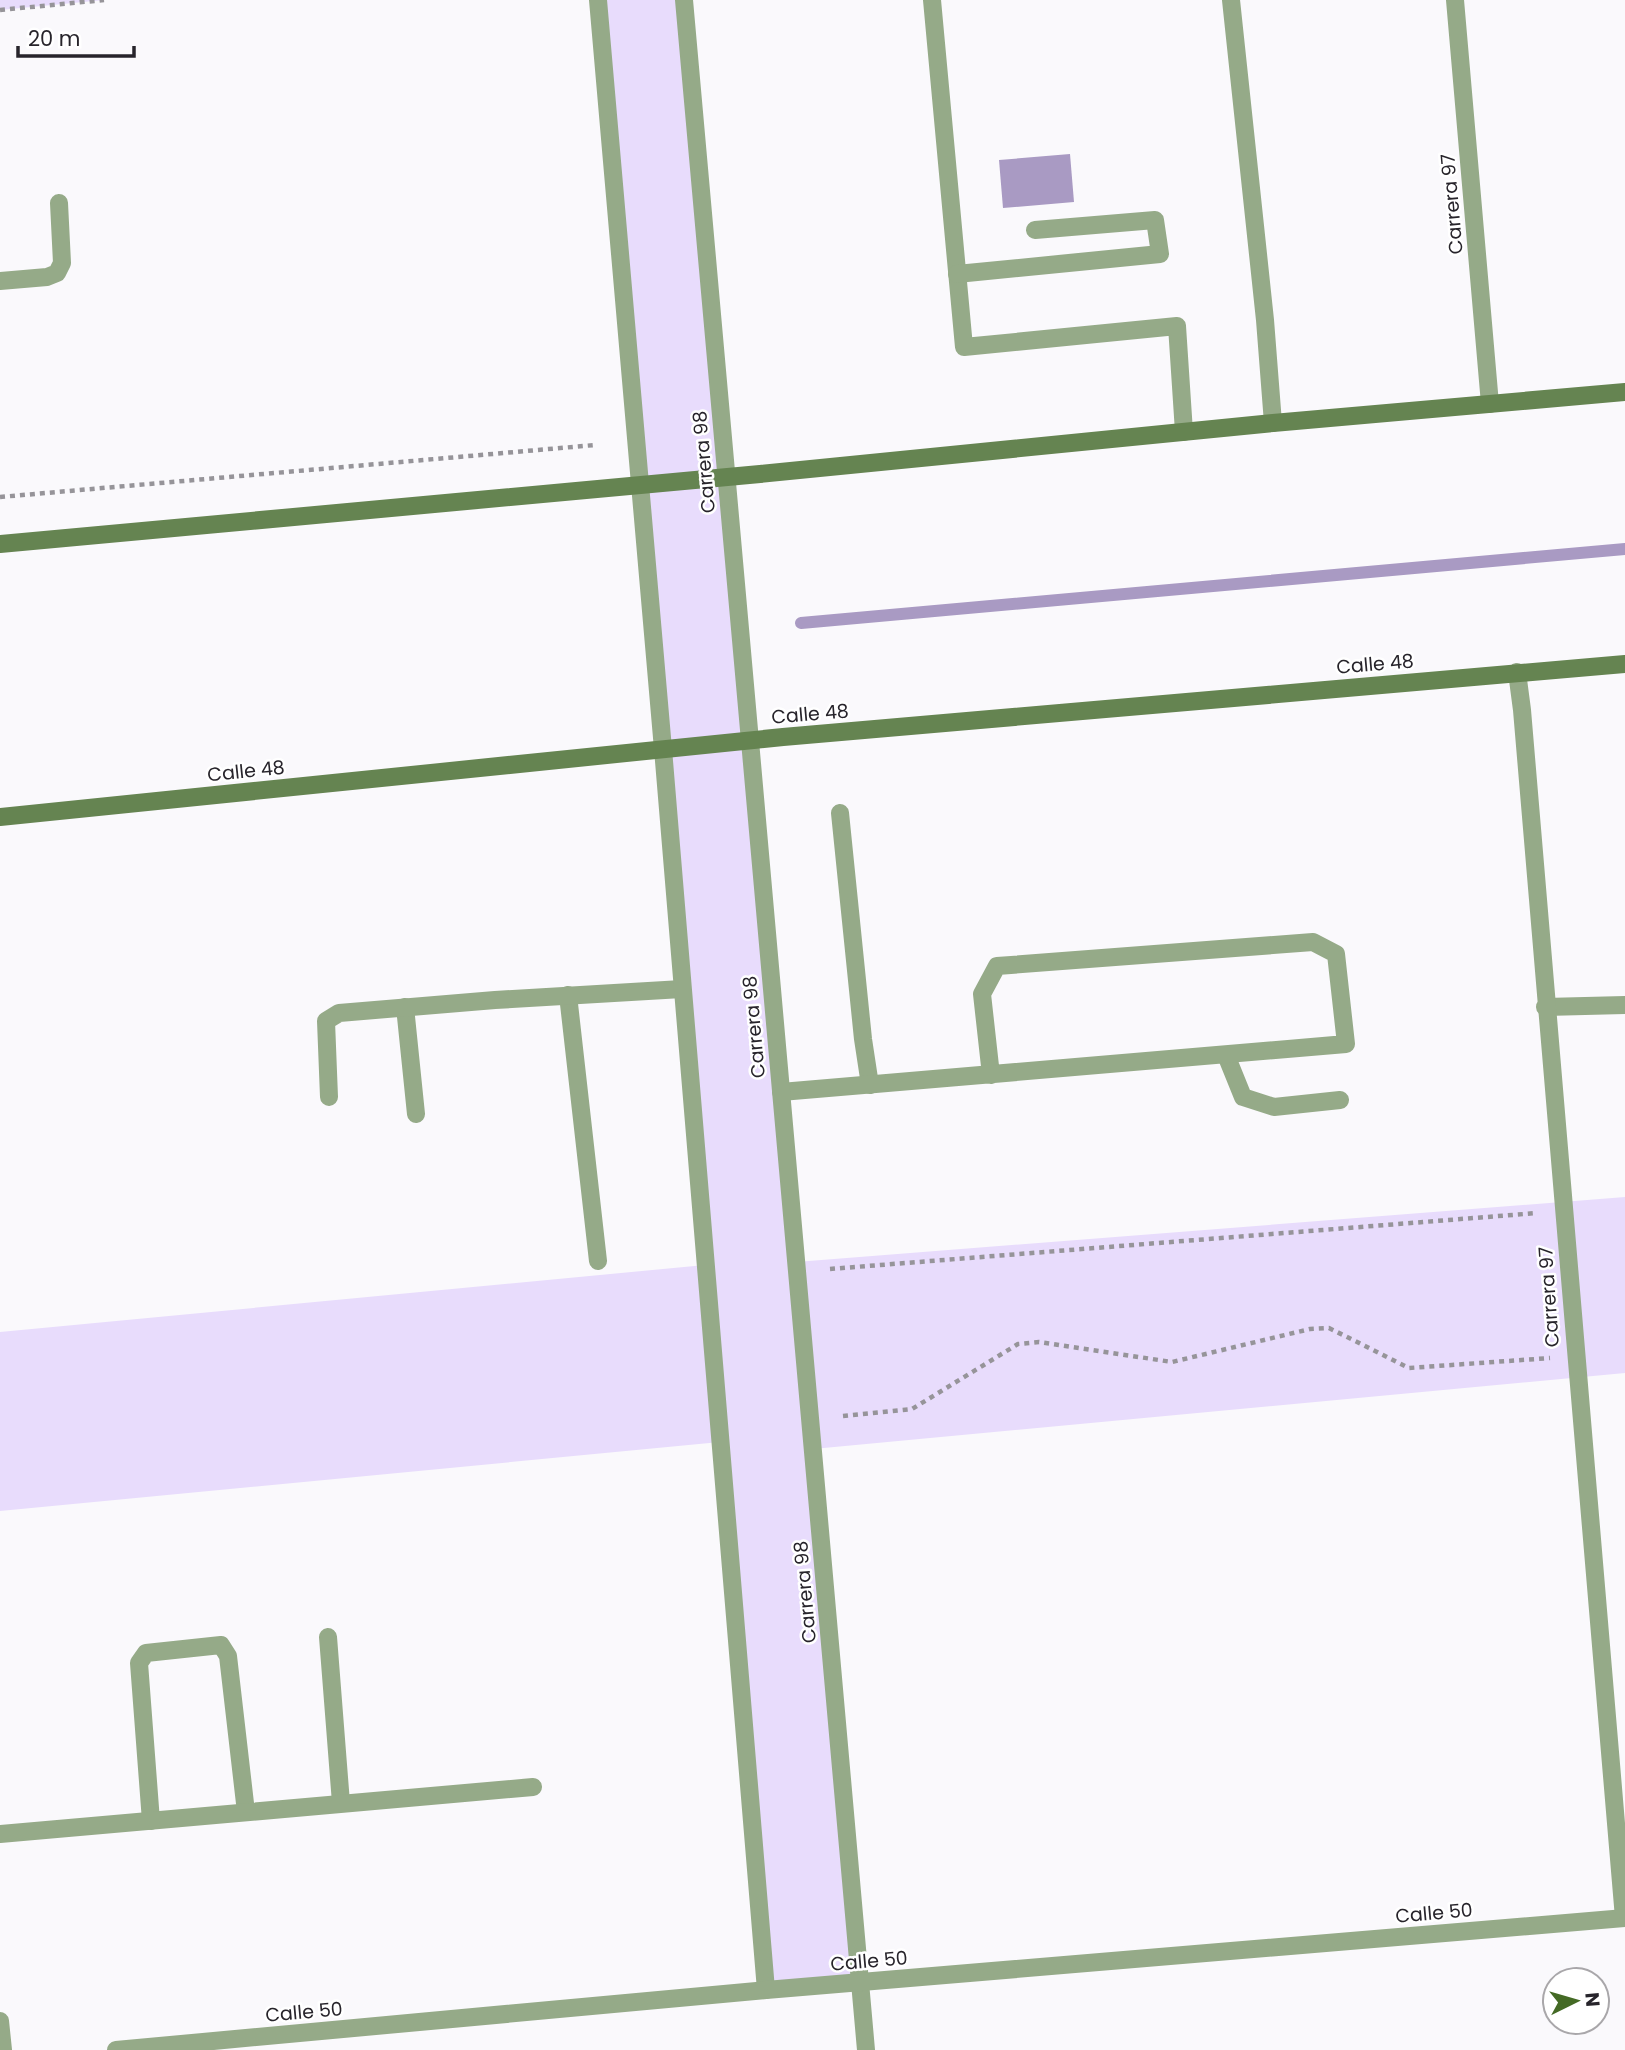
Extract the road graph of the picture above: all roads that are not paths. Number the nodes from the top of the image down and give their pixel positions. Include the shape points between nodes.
1 (598, 0) edge
2 (684, 0) edge
3 (932, 0) edge
4 (1231, 0) edge
5 (1455, 0) edge
6 (59, 203) dead end
7 (1035, 230) dead end
8 (957, 274) junction
9 (0, 281) edge
10 (1625, 392) edge
11 (1490, 404) junction
12 (1273, 422) junction
13 (1184, 432) junction
14 (726, 477) junction
15 (639, 484) junction
16 (0, 544) edge
17 (1625, 664) edge
18 (1517, 672) junction
19 (750, 741) junction
20 (663, 749) junction
21 (840, 813) dead end
22 (0, 817) edge
23 (682, 989) junction
24 (568, 996) junction
25 (1625, 1005) edge
26 (405, 1007) junction
27 (1545, 1007) junction
28 (1226, 1055) junction
29 (991, 1075) junction
30 (870, 1085) junction
31 (781, 1092) junction
32 (329, 1097) dead end
33 (1340, 1100) dead end
34 (416, 1114) dead end
35 (598, 1261) dead end
36 (328, 1637) dead end
37 (533, 1787) dead end
38 (341, 1803) junction
39 (246, 1812) junction
40 (151, 1821) junction
41 (0, 1834) edge
42 (1624, 1918) edge
43 (861, 1983) junction
44 (766, 1990) junction
45 (0, 2021) edge
46 (2, 2050) edge
47 (116, 2050) edge
48 (866, 2050) edge

1 - 15 street
2 - 14 street, Carrera 98
3 - 8 street
4 - 12 street
5 - 11 street, Carrera 97
6 - 9 street via 62,263 57,273
7 - 8 street via 1155,220 1160,254
8 - 13 street via 964,347 1177,326
10 - 11 main road
11 - 12 main road
12 - 13 main road
13 - 14 main road
14 - 15 main road
14 - 19 street, Carrera 98
15 - 16 main road
15 - 20 street
17 - 18 main road, Calle 48
18 - 19 main road, Calle 48
18 - 27 street, Carrera 97
19 - 20 main road, Calle 48
19 - 31 street, Carrera 98
20 - 22 main road, Calle 48
20 - 23 street
21 - 30 street
23 - 24 street
23 - 44 street
24 - 26 street
24 - 35 street
25 - 27 street
26 - 32 street via 339,1013 326,1021
26 - 34 street
27 - 42 street, Carrera 97
28 - 29 street
28 - 29 street via 1346,1044 1336,954 1313,943 997,966 982,995
28 - 33 street via 1243,1097 1274,1107
29 - 30 street
30 - 31 street
31 - 43 street, Carrera 98
36 - 38 street
37 - 38 street
38 - 39 street
39 - 40 street
39 - 40 street via 228,1656 222,1645 146,1653 139,1663
40 - 41 street
42 - 43 street, Calle 50
43 - 44 street, Calle 50
43 - 48 street, Carrera 98
44 - 47 street, Calle 50
45 - 46 street

